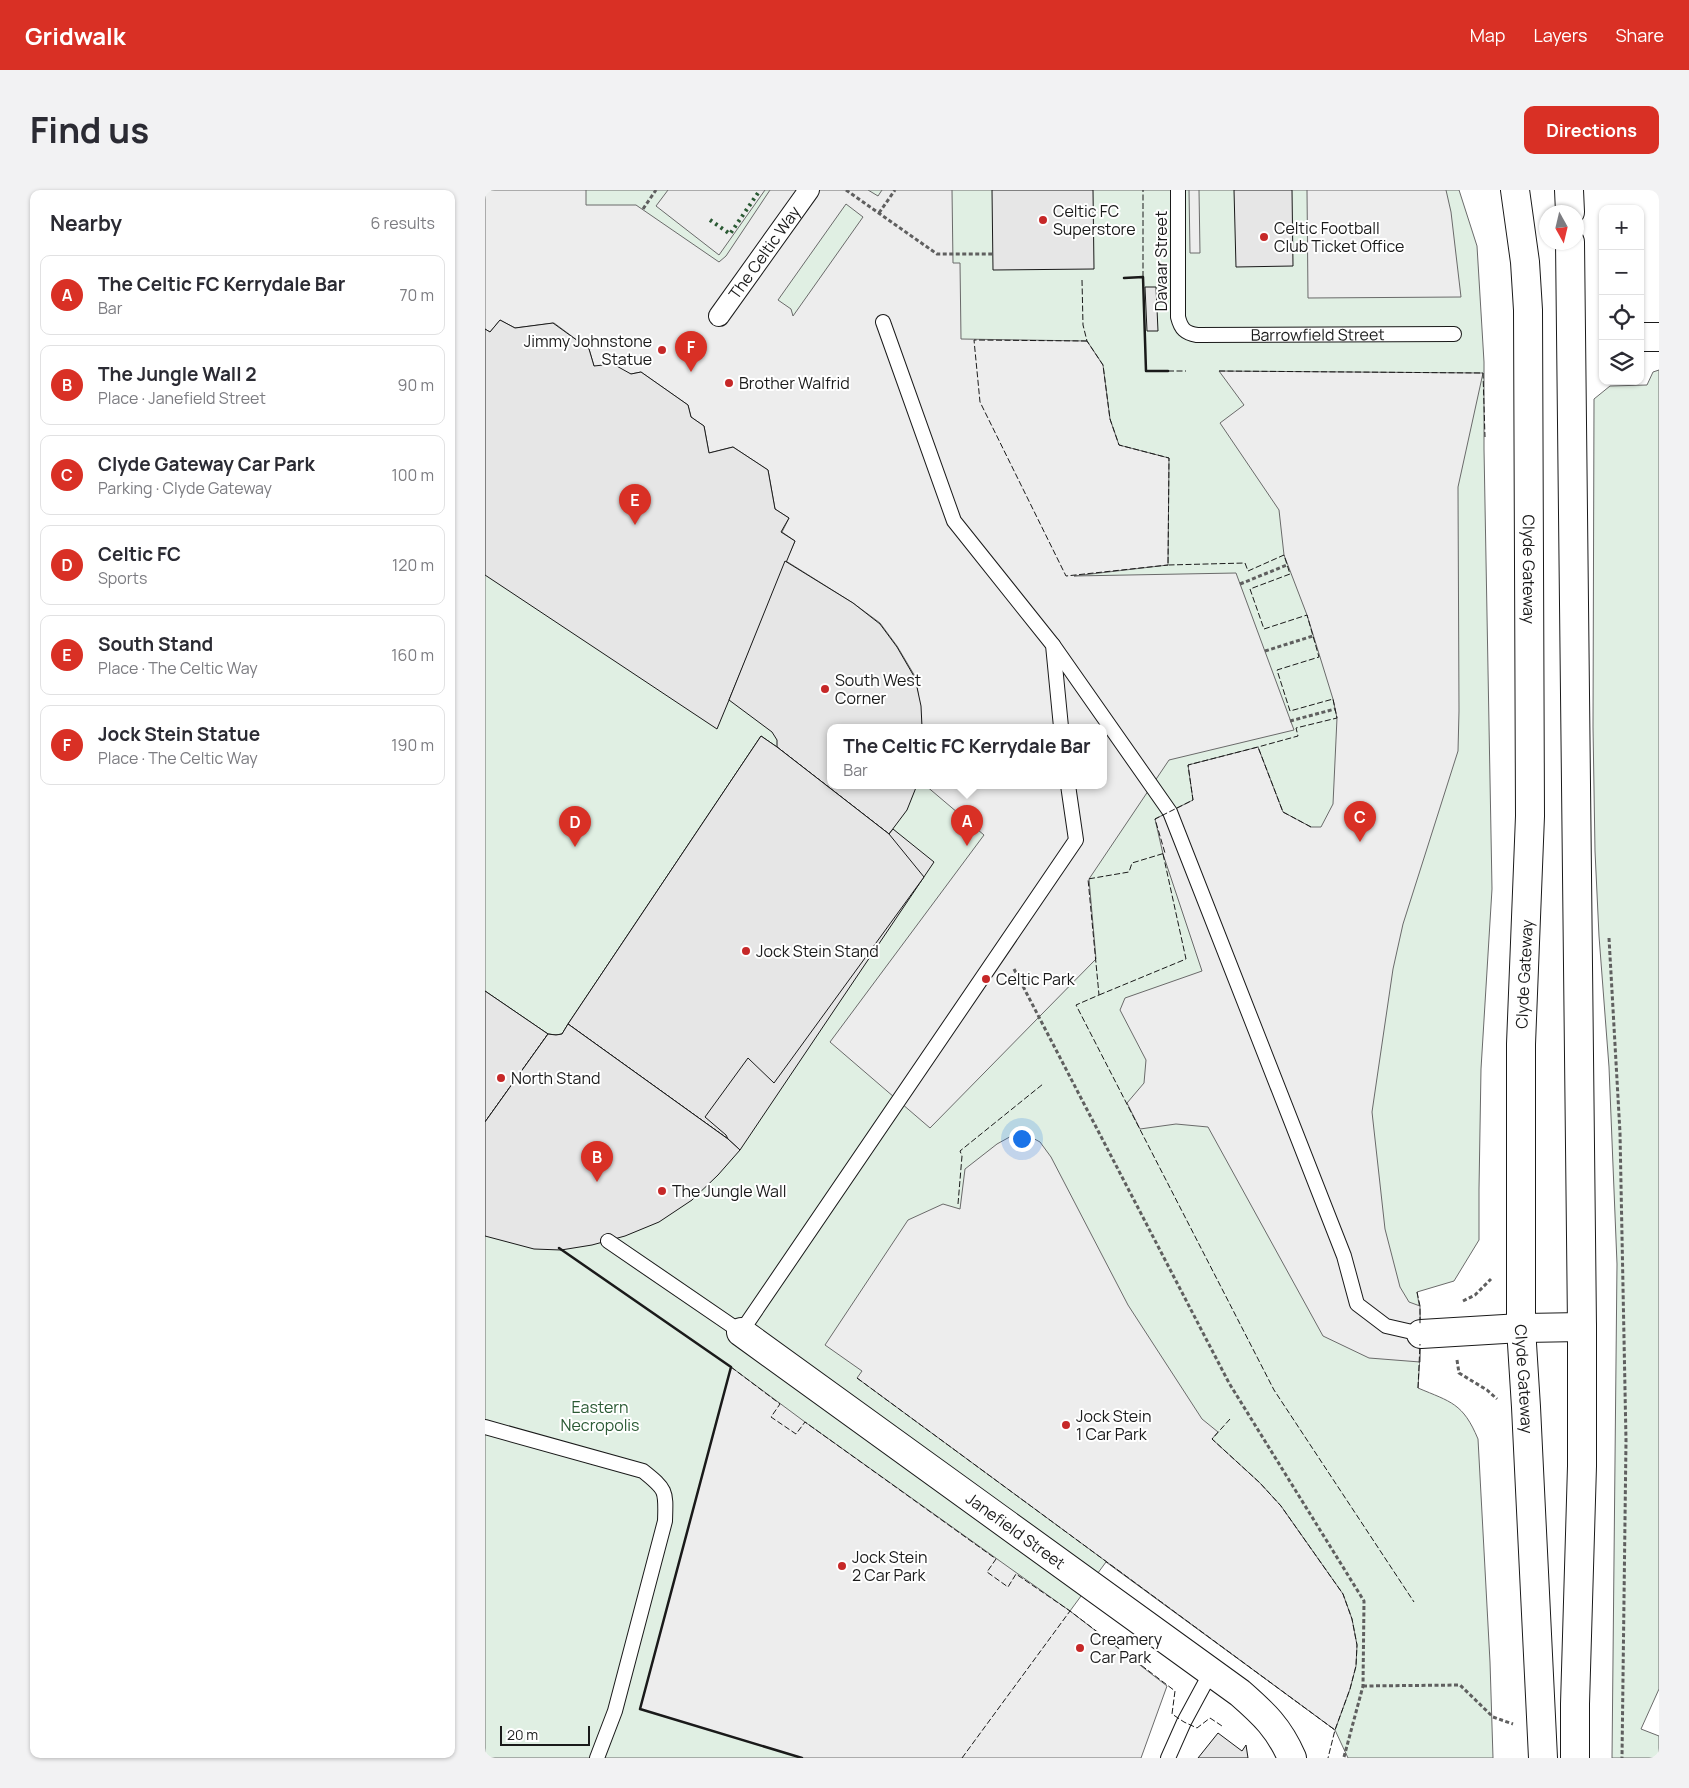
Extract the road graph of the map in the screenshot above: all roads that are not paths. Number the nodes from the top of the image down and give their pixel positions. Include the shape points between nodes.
1 (809, 190) edge
2 (1178, 190) edge
3 (1515, 190) edge
4 (1569, 190) edge
5 (1570, 205) edge
6 (1570, 250) edge
7 (719, 316) dead end
8 (883, 322) dead end
9 (1183, 330) joint
10 (1454, 334) dead end
11 (1644, 337) edge
12 (1659, 337) edge
13 (1053, 645) junction
14 (1061, 724) edge
15 (1069, 789) edge
16 (608, 1241) dead end
17 (1582, 1327) junction
18 (1521, 1328) junction
19 (741, 1332) junction
20 (1421, 1334) joint
21 (485, 1427) edge
22 (1211, 1672) junction
23 (1287, 1748) edge
24 (597, 1758) edge
25 (1168, 1758) edge
26 (1543, 1758) edge
27 (1575, 1758) edge

1 - 7 street, The Celtic Way
2 - 9 lane, Davaar Street via 1178,318
3 - 18 main road, Clyde Gateway via 1528,310 1531,816 1521,1044
4 - 5 main road
6 - 17 main road
8 - 13 lane via 954,521
9 - 10 lane, Barrowfield Street via 1197,335
11 - 12 main road
13 - 14 lane
13 - 20 lane via 1170,812 1344,1256 1357,1304 1386,1326
15 - 19 lane via 1076,840
16 - 19 lane
17 - 18 main road
17 - 27 main road
18 - 20 main road
18 - 26 main road, Clyde Gateway
19 - 22 main road, Janefield Street
21 - 24 lane via 643,1471 666,1496 665,1522 615,1711
22 - 23 main road, Janefield Street via 1263,1713
22 - 25 lane

